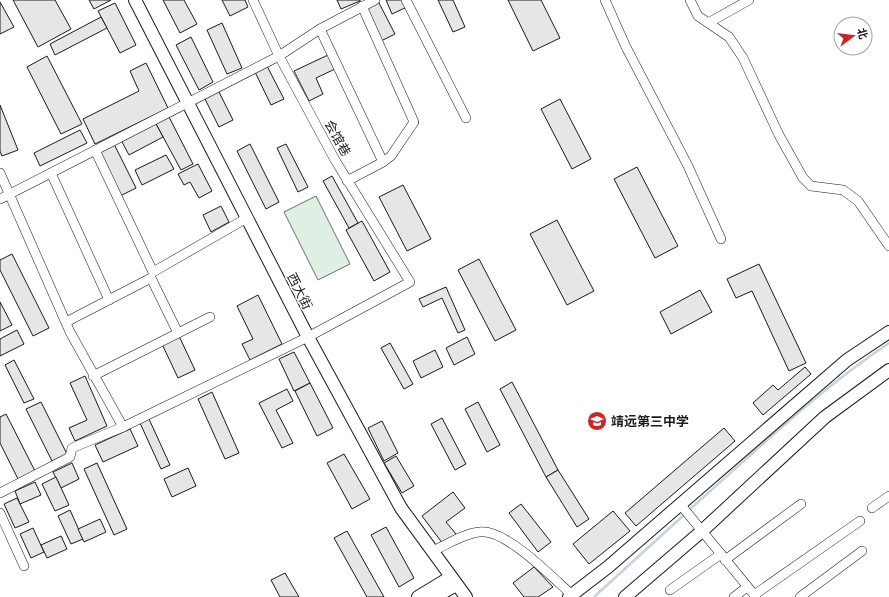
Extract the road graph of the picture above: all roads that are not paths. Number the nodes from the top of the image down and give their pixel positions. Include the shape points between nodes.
1 (135, 0) edge
2 (253, 0) edge
3 (375, 0) edge
4 (406, 0) edge
5 (605, 0) edge
6 (690, 0) edge
7 (749, 0) edge
8 (362, 6) junction
9 (710, 22) junction
10 (320, 29) junction
11 (279, 56) junction
12 (188, 102) junction
13 (466, 118) dead end
14 (95, 150) junction
15 (383, 162) junction
16 (0, 173) edge
17 (51, 173) junction
18 (347, 181) junction
19 (9, 194) junction
20 (0, 199) edge
21 (247, 218) junction
22 (721, 239) dead end
23 (889, 246) edge
24 (109, 300) junction
25 (210, 317) dead end
26 (66, 322) junction
27 (889, 332) edge
28 (178, 333) junction
29 (308, 337) junction
30 (889, 370) edge
31 (93, 376) junction
32 (123, 427) junction
33 (0, 493) edge
34 (889, 496) edge
35 (801, 504) dead end
36 (682, 506) junction
37 (872, 508) dead end
38 (0, 513) edge
39 (860, 521) dead end
40 (702, 531) junction
41 (862, 550) dead end
42 (432, 551) junction
43 (723, 557) junction
44 (24, 566) dead end
45 (454, 581) junction
46 (747, 587) junction
47 (670, 590) dead end
48 (570, 596) edge
49 (755, 596) edge
50 (418, 597) edge
51 (435, 597) edge
52 (466, 597) edge
53 (625, 597) edge
54 (734, 597) edge
55 (800, 597) edge

1 - 12 main road, 西大街
2 - 11 street, 会馆巷
3 - 8 street
4 - 13 street
5 - 22 street via 626,47 688,166
6 - 9 street via 698,16
7 - 9 street
8 - 10 street
8 - 15 street via 414,122 391,156
9 - 23 street via 729,37 743,58 779,135 803,178 810,186 843,190 858,201
10 - 11 street
10 - 15 street
11 - 12 street
11 - 18 street, 会馆巷
12 - 14 street
12 - 21 main road, 西大街
14 - 17 street
14 - 21 street via 153,272
15 - 18 street
16 - 19 street
17 - 19 street
17 - 24 street
18 - 29 street, 会馆巷 via 410,282
19 - 20 street
19 - 26 street
21 - 29 main road, 西大街
24 - 26 street
24 - 28 street via 151,278
25 - 28 street
26 - 31 street
27 - 36 main road via 847,360
28 - 31 street
29 - 32 street
29 - 42 main road, 西大街 via 401,508
30 - 40 main road via 825,417
31 - 32 street
32 - 33 street via 72,448 70,458
34 - 37 street
35 - 43 street
36 - 40 street
36 - 48 main road
38 - 44 street
39 - 49 street
40 - 43 street
40 - 53 main road
41 - 55 street
42 - 45 main road, 西大街
42 - 48 street via 474,533 494,533 534,559
43 - 46 street
43 - 47 street
45 - 50 main road
45 - 51 main road
45 - 52 main road, 西大街
46 - 49 street
46 - 54 street

